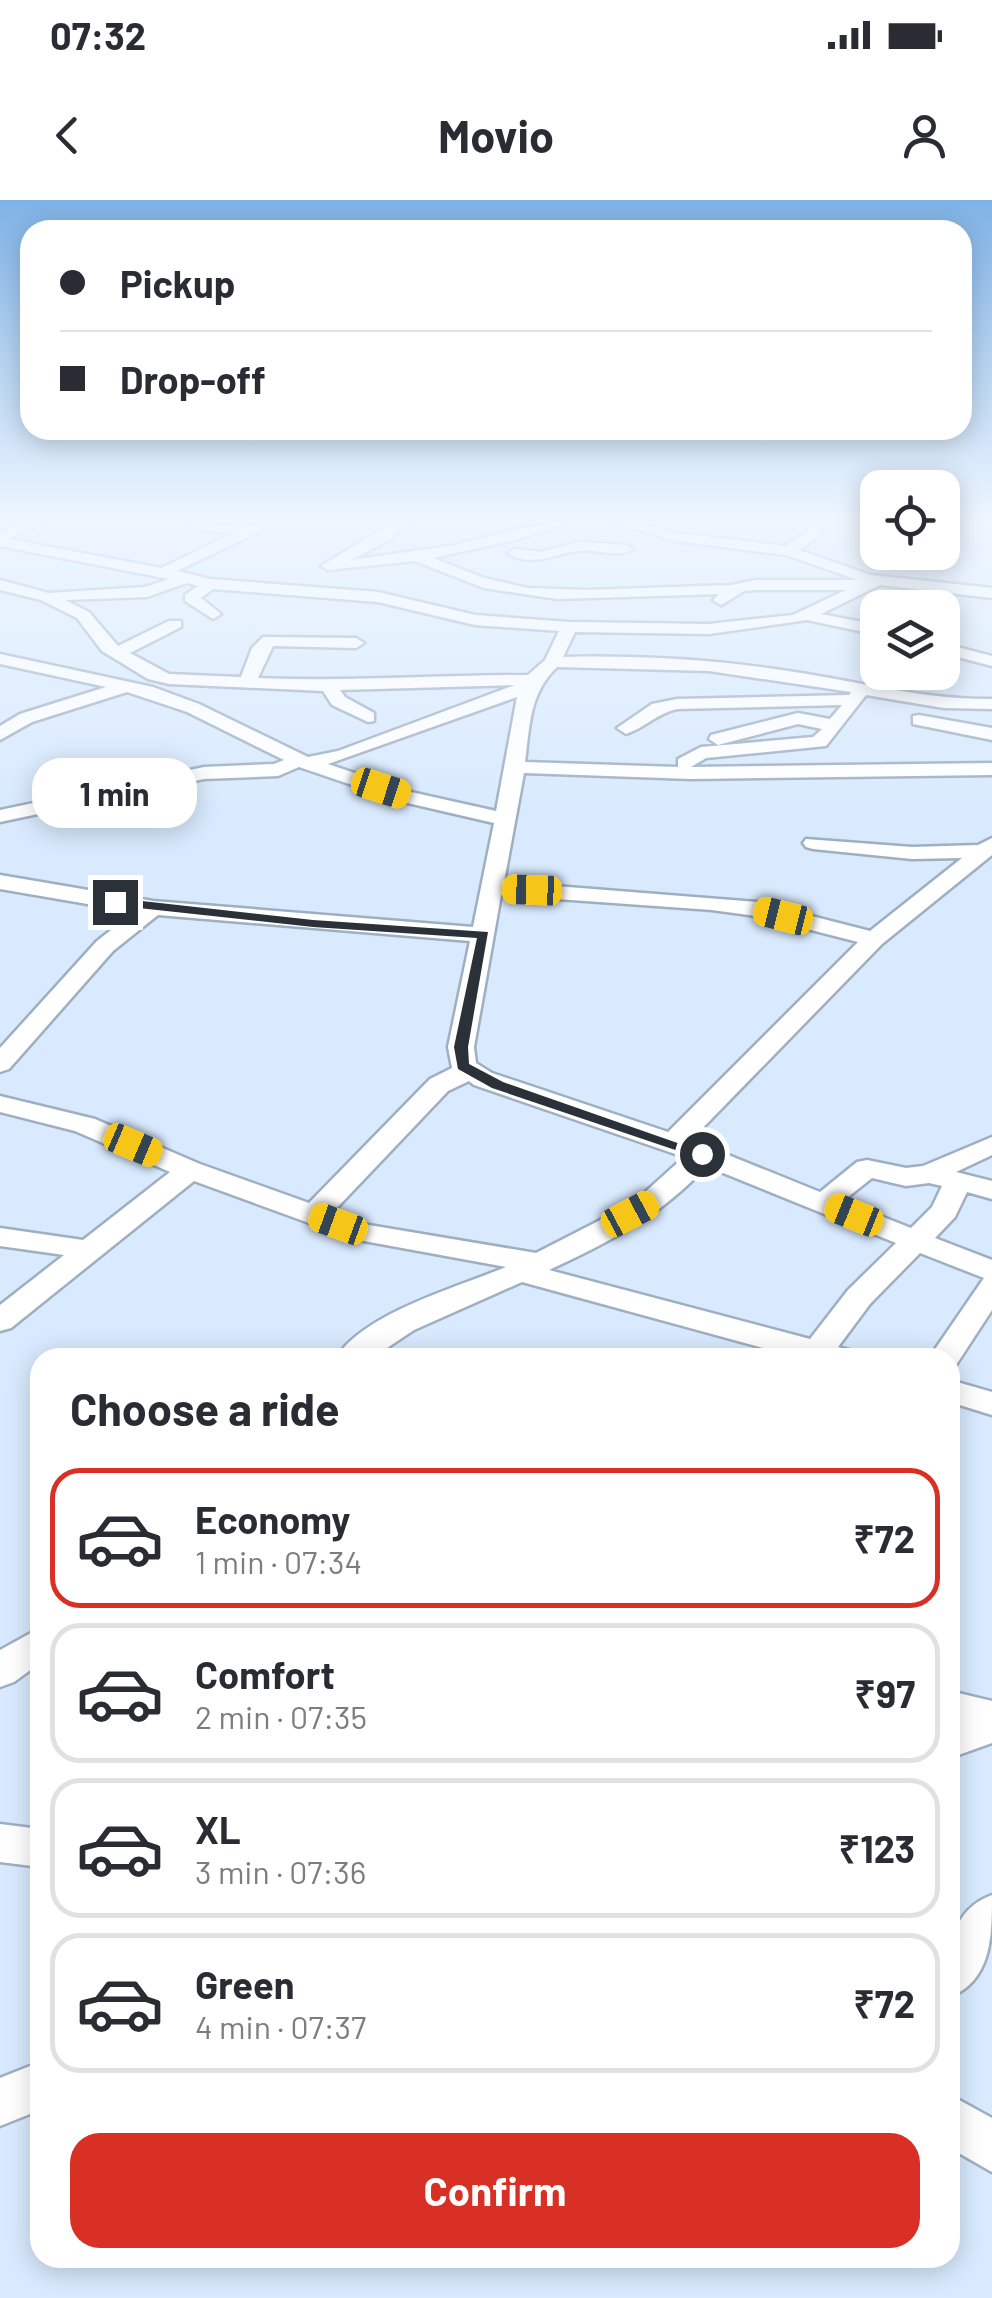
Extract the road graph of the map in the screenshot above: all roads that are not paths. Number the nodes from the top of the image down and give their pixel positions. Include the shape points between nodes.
1 (86, 619) edge
2 (470, 619) edge
3 (786, 619) edge
4 (823, 619) edge
5 (175, 624) dead end
6 (860, 626) edge
7 (568, 627) junction
8 (356, 643) dead end
9 (118, 653) junction
10 (960, 653) edge
11 (0, 658) edge
12 (992, 662) edge
13 (538, 676) junction
14 (247, 683) junction
15 (128, 686) junction
16 (160, 686) junction
17 (329, 686) junction
18 (858, 695) junction
19 (992, 704) edge
20 (368, 716) dead end
21 (919, 720) dead end
22 (5, 726) edge
23 (835, 726) junction
24 (626, 728) dead end
25 (992, 734) edge
26 (705, 743) dead end
27 (302, 762) junction
28 (516, 767) junction
29 (992, 768) edge
30 (676, 773) junction
31 (0, 816) edge
32 (505, 819) junction
33 (813, 844) dead end
34 (985, 848) edge
35 (0, 882) edge
36 (493, 888) junction
37 (153, 908) junction
38 (484, 935) junction
39 (874, 939) junction
40 (0, 1024) edge
41 (29, 1028) junction
42 (0, 1064) edge
43 (472, 1073) junction
44 (0, 1104) edge
45 (992, 1145) edge
46 (688, 1149) junction
47 (190, 1170) junction
48 (944, 1178) junction
49 (992, 1190) edge
50 (823, 1202) junction
51 (314, 1215) junction
52 (0, 1237) edge
53 (915, 1240) junction
54 (90, 1250) junction
55 (529, 1267) junction
56 (992, 1270) edge
57 (992, 1286) edge
58 (0, 1321) edge
59 (365, 1348) edge
60 (809, 1348) edge
61 (833, 1348) edge
62 (952, 1348) edge
63 (960, 1395) edge
64 (992, 1404) edge
65 (30, 1650) edge
66 (0, 1670) edge
67 (960, 1709) edge
68 (992, 1717) edge
69 (992, 1726) edge
70 (960, 1738) edge
71 (0, 1843) edge
72 (30, 1847) edge
73 (992, 1915) edge
74 (960, 1961) edge
75 (30, 2090) edge
76 (0, 2102) edge
77 (960, 2126) edge
78 (992, 2147) edge

1 - 9 street
2 - 7 street
3 - 7 street via 709,629
4 - 6 street
5 - 9 street
7 - 13 street
8 - 14 street via 268,641
9 - 16 street
10 - 12 street
11 - 15 street
13 - 17 street
13 - 18 street via 645,661 789,676
13 - 27 street via 342,756
13 - 28 street
14 - 16 street
14 - 17 street
15 - 16 street
15 - 22 street
16 - 27 street
17 - 20 street via 338,701
18 - 19 street
18 - 23 street
18 - 24 street via 677,704
21 - 25 street
23 - 26 street via 798,718
23 - 30 street via 814,744 694,755
27 - 31 street via 278,770 219,770
27 - 32 street
28 - 30 street
28 - 32 street
29 - 30 street
32 - 36 street
33 - 34 street via 912,853
34 - 39 street
35 - 37 street
36 - 38 street
36 - 39 street via 757,909
37 - 38 street
37 - 41 street via 105,946
38 - 43 street via 460,1058
39 - 46 street
40 - 41 street
41 - 42 street
43 - 46 street
43 - 51 street via 439,1086
44 - 47 street via 86,1125
45 - 48 street
46 - 50 street
46 - 55 street via 661,1198
47 - 51 street
47 - 54 street
48 - 49 street
48 - 50 street via 867,1168
48 - 53 street via 945,1211
50 - 53 street
51 - 55 street via 390,1239
52 - 54 street
53 - 56 street
53 - 61 street via 858,1297
54 - 58 street
55 - 59 street via 400,1322
55 - 60 street
57 - 62 street
63 - 64 street
65 - 66 street
67 - 68 street
69 - 70 street
71 - 72 street
73 - 74 street
75 - 76 street
77 - 78 street

